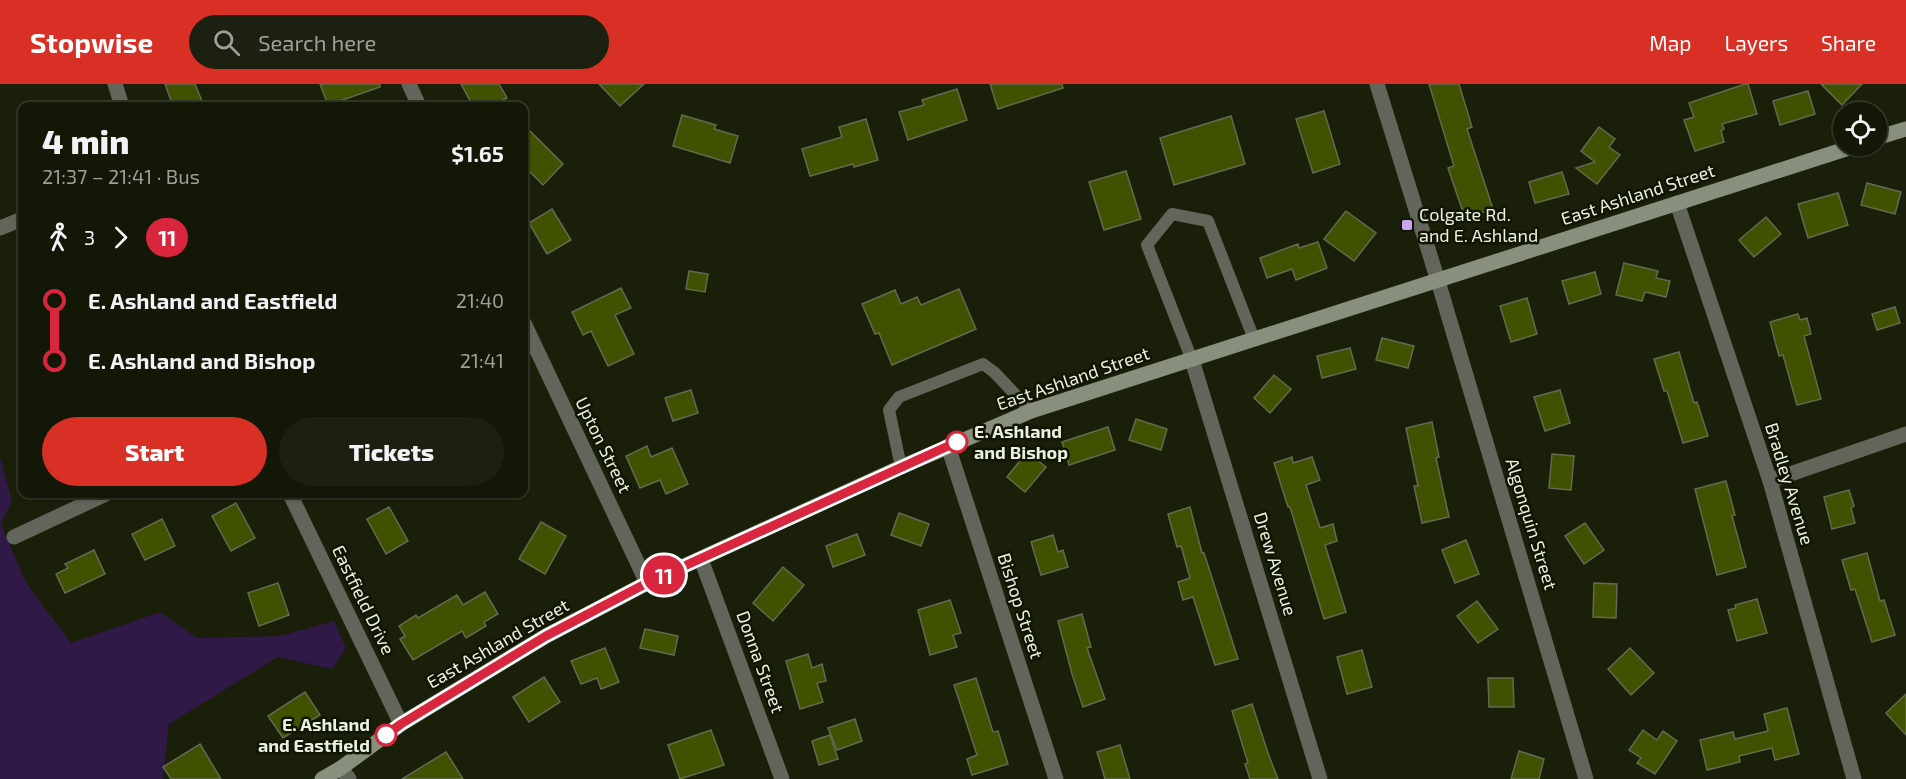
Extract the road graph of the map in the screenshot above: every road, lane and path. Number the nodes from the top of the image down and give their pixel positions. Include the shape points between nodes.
1 (114, 84) edge
2 (409, 84) edge
3 (1377, 84) edge
4 (121, 102) edge
5 (417, 102) edge
6 (1906, 129) edge
7 (1887, 135) edge
8 (1833, 153) edge
9 (1677, 203) junction
10 (18, 221) edge
11 (0, 228) edge
12 (1438, 281) junction
13 (528, 331) edge
14 (1254, 339) junction
15 (1192, 360) junction
16 (1031, 411) junction
17 (1906, 434) edge
18 (948, 446) junction
19 (901, 467) junction
20 (1770, 482) junction
21 (97, 498) edge
22 (292, 498) edge
23 (14, 537) dead end
24 (701, 559) junction
25 (647, 583) junction
26 (401, 724) junction
27 (345, 773) edge
28 (322, 779) edge
29 (782, 779) edge
30 (1056, 779) edge
31 (1320, 779) edge
32 (1587, 779) edge
33 (1854, 779) edge

1 - 4 street
2 - 5 street
3 - 12 street, Algonquin Street
6 - 7 main road
8 - 9 main road, East Ashland Street
9 - 12 main road, East Ashland Street
9 - 20 street, Bradley Avenue
10 - 11 street
12 - 14 main road, East Ashland Street
12 - 32 street, Algonquin Street
13 - 25 street, Upton Street
14 - 15 main road, East Ashland Street
14 - 15 lane via 1208,221 1172,214 1147,245
15 - 16 main road, East Ashland Street
15 - 31 street, Drew Avenue
16 - 18 main road, East Ashland Street
16 - 19 lane via 983,364 898,397 889,410
17 - 20 street
18 - 19 main road, East Ashland Street
18 - 30 street, Bishop Street
19 - 24 main road, East Ashland Street
20 - 33 street, Bradley Avenue
21 - 23 street
22 - 26 street, Eastfield Drive
24 - 25 main road, East Ashland Street
24 - 29 street, Donna Street
25 - 26 main road, East Ashland Street via 546,636
26 - 27 main road, East Ashland Street
27 - 28 main road, East Ashland Street

